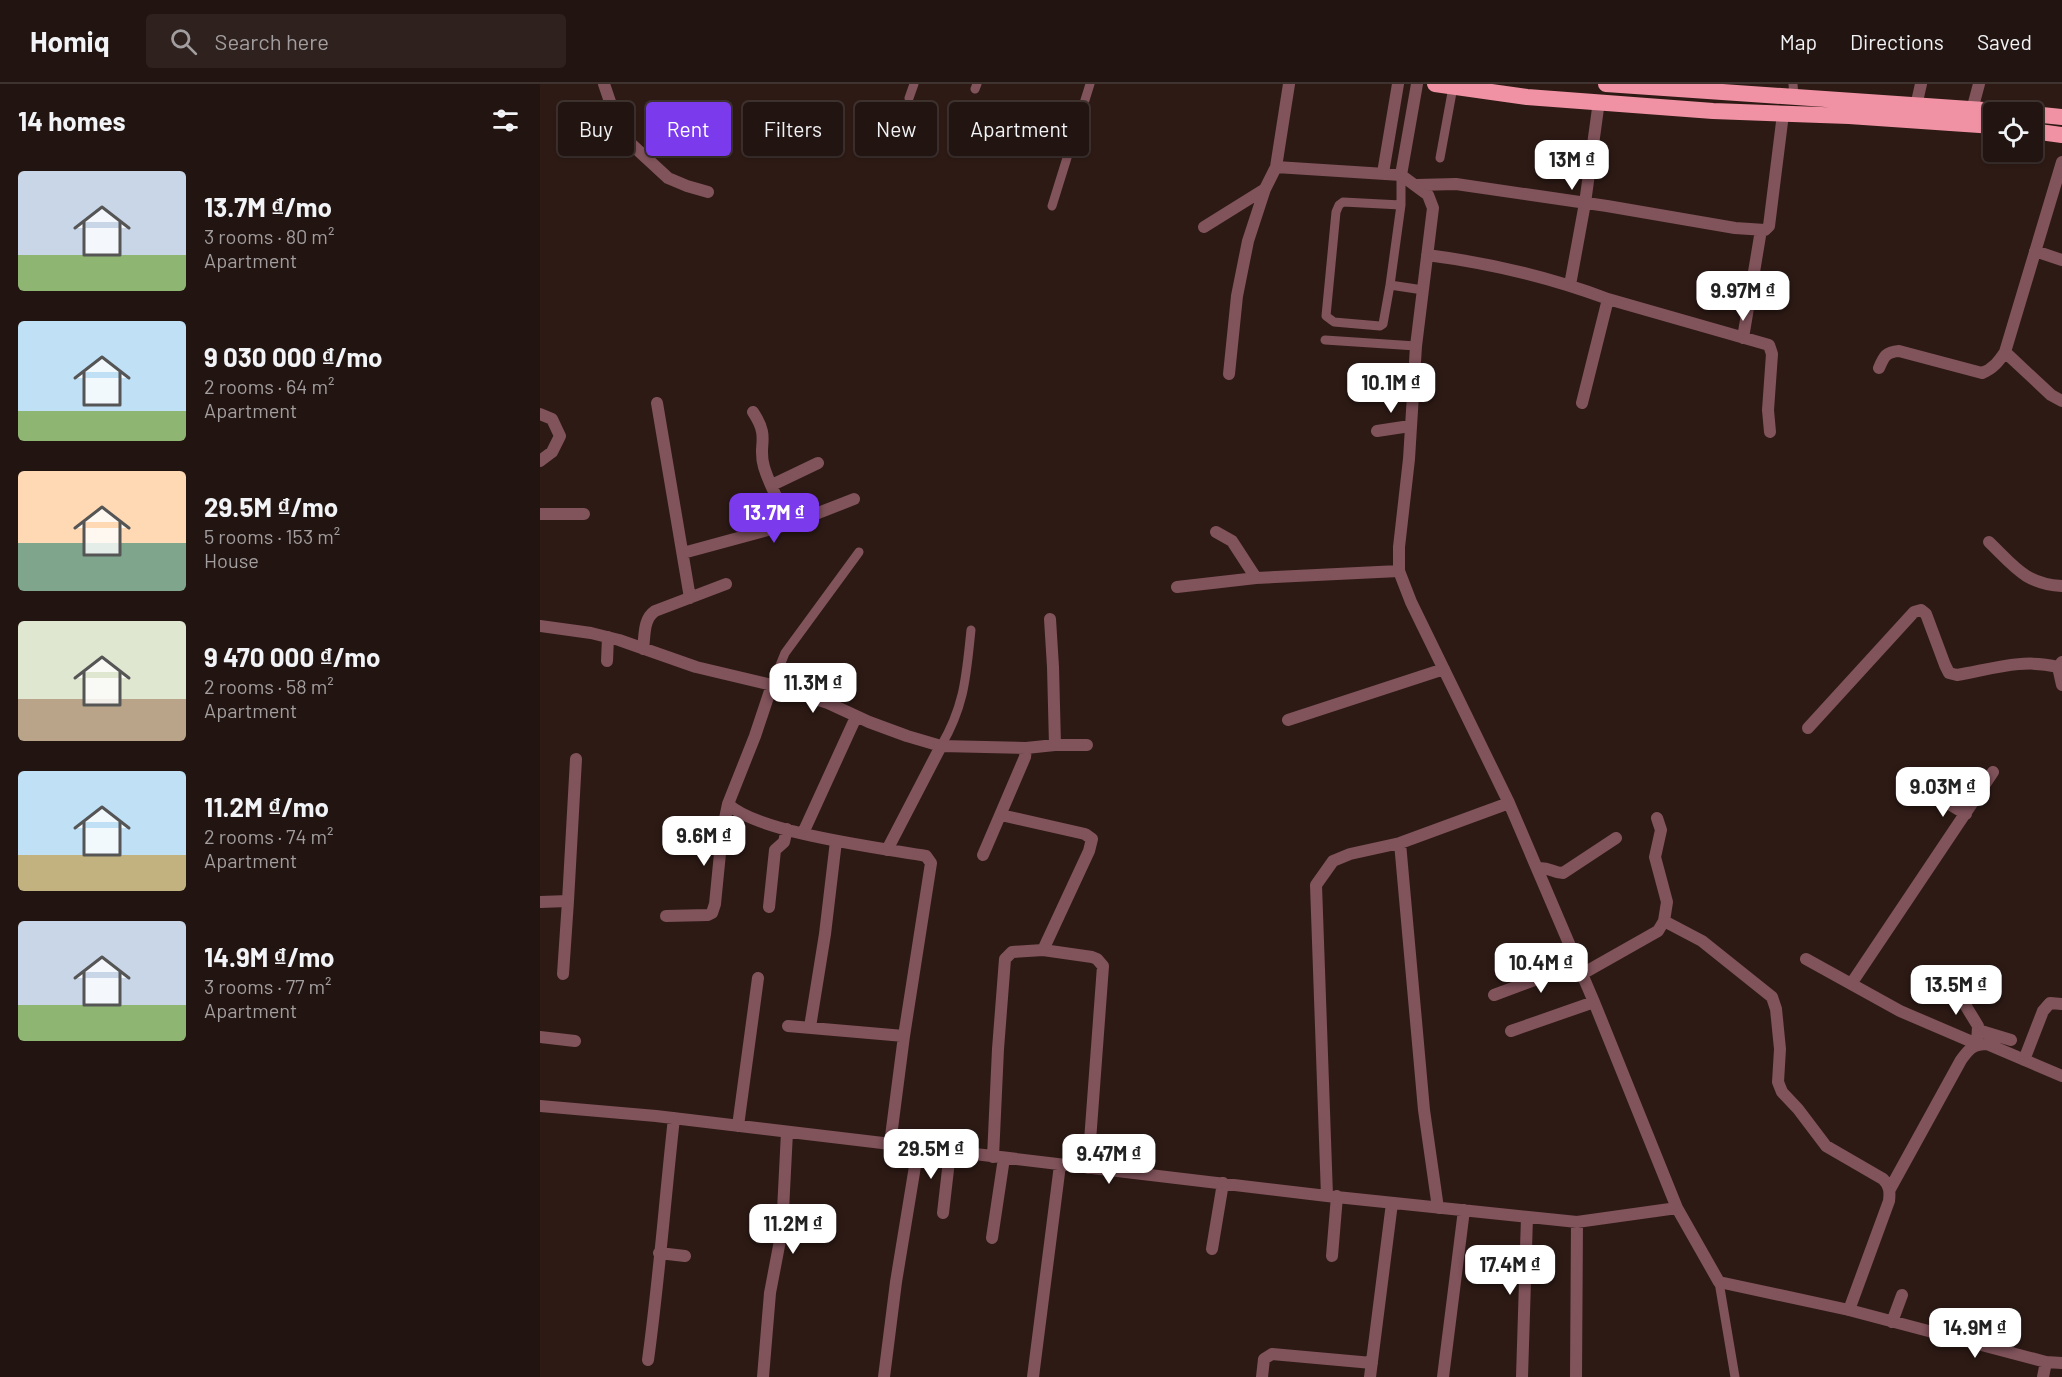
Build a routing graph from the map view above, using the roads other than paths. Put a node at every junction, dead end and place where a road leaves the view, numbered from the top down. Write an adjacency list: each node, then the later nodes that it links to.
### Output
1 (604, 84): 32 (street)
2 (914, 84): 14 (lane)
3 (1090, 84): 35 (lane)
4 (1289, 84): 27 (street)
5 (1398, 84): 28 (street)
6 (1417, 84): 29 (street)
7 (1435, 84): 12 (highway)
8 (1606, 84): 11 (highway)
9 (1921, 84): 16 (street)
10 (1979, 84): 17 (street)
11 (1633, 85): 13 (highway)
12 (1453, 87): 15 (highway); 25 (lane)
13 (1793, 91): 16 (highway)
14 (909, 98)
15 (1599, 101): 19 (highway); 33 (street)
16 (1916, 106): 17 (highway)
17 (1972, 110): 18 (highway)
18 (1983, 111)
19 (1783, 114): 22 (highway); 37 (street)
20 (2043, 115): 21 (highway)
21 (2062, 117)
22 (1983, 124)
23 (2043, 132): 24 (highway)
24 (2062, 135)
25 (1440, 158)
26 (2062, 162): 38 (street)
27 (1276, 167): 28 (street); 31 (street)
28 (1383, 173): 29 (street)
29 (1401, 175): 30 (street); 34 (lane)
30 (1417, 185): 33 (street); 39 (street)
31 (1265, 189): 36 (street); 50 (street)
32 (708, 192)
33 (1585, 203): 37 (street); 42 (street)
34 (1401, 205): 41 (lane); 41 (lane)
35 (1052, 206)
36 (1203, 227)
37 (1761, 230): 45 (street)
38 (2035, 251): 40 (street); 48 (street)
39 (1427, 255): 42 (street); 43 (street)
40 (2062, 260)
41 (1390, 285): 43 (lane)
42 (1570, 285): 44 (street)
43 (1423, 290): 47 (street)
44 (1608, 299): 45 (street); 53 (street)
45 (1743, 338): 58 (street)
46 (1324, 340): 47 (lane)
47 (1416, 346): 56 (street)
48 (2005, 352): 49 (street); 51 (street)
49 (1879, 368)
50 (1229, 374)
51 (2062, 401)
52 (657, 403): 69 (street)
53 (1582, 403)
54 (753, 412): 61 (street)
55 (540, 414): 59 (street)
56 (1410, 426): 57 (street); 70 (street)
57 (1377, 431)
58 (1770, 432)
59 (540, 461)
60 (818, 464): 61 (street)
61 (772, 485): 65 (street)
62 (854, 499): 65 (street)
63 (540, 514): 64 (street)
64 (584, 514)
65 (790, 524): 69 (street)
66 (1216, 532): 71 (street)
67 (1989, 542): 73 (street)
68 (859, 552): 84 (lane)
69 (683, 553): 75 (street)
70 (1399, 571): 71 (street); 83 (street)
71 (1256, 578): 74 (street)
72 (726, 584): 75 (street)
73 (2062, 586)
74 (1177, 587)
75 (690, 597): 80 (street)
76 (1050, 619): 89 (street)
77 (540, 626): 79 (street)
78 (971, 630): 91 (lane)
79 (608, 638): 80 (street); 81 (street)
80 (642, 649): 84 (street)
81 (607, 661)
82 (2060, 664): 85 (street); 88 (street)
83 (1444, 669): 87 (street); 96 (street)
84 (772, 685): 86 (street); 97 (street)
85 (2062, 685)
86 (856, 717): 91 (street); 102 (street)
87 (1288, 720)
88 (1808, 728)
89 (1055, 745): 90 (street); 92 (street)
90 (1088, 745)
91 (941, 746): 92 (street); 106 (street)
92 (1026, 748): 99 (street)
93 (576, 759): 110 (street)
94 (1993, 772): 98 (street)
95 (1936, 796): 98 (street)
96 (1509, 803): 105 (street); 108 (street)
97 (728, 804): 101 (street); 112 (street)
98 (1966, 814): 119 (street)
99 (1001, 815): 107 (street); 114 (street)
100 (1657, 818): 113 (street)
101 (787, 829): 102 (street); 111 (street)
102 (803, 833): 104 (street)
103 (1616, 838): 108 (street)
104 (836, 841): 106 (street); 125 (street)
105 (1400, 843): 147 (street); 149 (street)
106 (887, 850): 128 (street)
107 (983, 855)
108 (1537, 868): 116 (street)
109 (540, 902): 110 (street)
110 (568, 902): 117 (street)
111 (769, 907)
112 (666, 916)
113 (1664, 921): 116 (street); 146 (street)
114 (1043, 950): 142 (street); 144 (street)
115 (1806, 959): 119 (street)
116 (1580, 969): 121 (street); 122 (street)
117 (563, 974)
118 (758, 978): 137 (street)
119 (1851, 984): 132 (street)
120 (1953, 985): 126 (street)
121 (1494, 995)
122 (1594, 1002): 127 (street); 150 (street)
123 (2062, 1004): 133 (street)
124 (788, 1026): 125 (street)
125 (810, 1027): 128 (street)
126 (1978, 1030): 130 (street); 132 (street)
127 (1511, 1031)
128 (904, 1036): 139 (street)
129 (540, 1037): 131 (street)
130 (2011, 1040)
131 (575, 1041)
132 (1977, 1044): 133 (street); 146 (street)
133 (2024, 1060): 134 (street)
134 (2062, 1076)
135 (540, 1106): 136 (street)
136 (674, 1118): 137 (street); 157 (street)
137 (738, 1126): 138 (street)
138 (787, 1132): 139 (street); 168 (street)
139 (890, 1144): 140 (street)
140 (918, 1148): 141 (street); 169 (street)
141 (950, 1152): 142 (street); 152 (street)
142 (998, 1157): 143 (street); 155 (street)
143 (1060, 1165): 144 (street); 170 (street)
144 (1088, 1168): 145 (street)
145 (1223, 1183): 147 (street); 156 (street)
146 (1890, 1189): 162 (street)
147 (1332, 1196): 148 (street); 159 (street)
148 (1392, 1203): 149 (street); 166 (street)
149 (1438, 1208): 151 (street)
150 (1677, 1208): 154 (street); 160 (street)
151 (1464, 1210): 153 (street); 173 (street)
152 (943, 1213)
153 (1527, 1216): 154 (street); 174 (street)
154 (1577, 1222): 175 (street)
155 (992, 1238)
156 (1212, 1250)
157 (659, 1253): 158 (street); 164 (street)
158 (685, 1256)
159 (1332, 1256)
160 (1719, 1282): 162 (street); 176 (lane)
161 (1902, 1295): 163 (street)
162 (1849, 1310): 163 (street)
163 (1893, 1322): 165 (street)
164 (648, 1360)
165 (2046, 1362): 167 (street); 177 (street)
166 (1372, 1363): 171 (street); 172 (street)
167 (2062, 1363)
168 (763, 1377)
169 (884, 1377)
170 (1034, 1377)
171 (1262, 1377)
172 (1370, 1377)
173 (1443, 1377)
174 (1522, 1377)
175 (1576, 1377)
176 (1735, 1377)
177 (2043, 1377)

